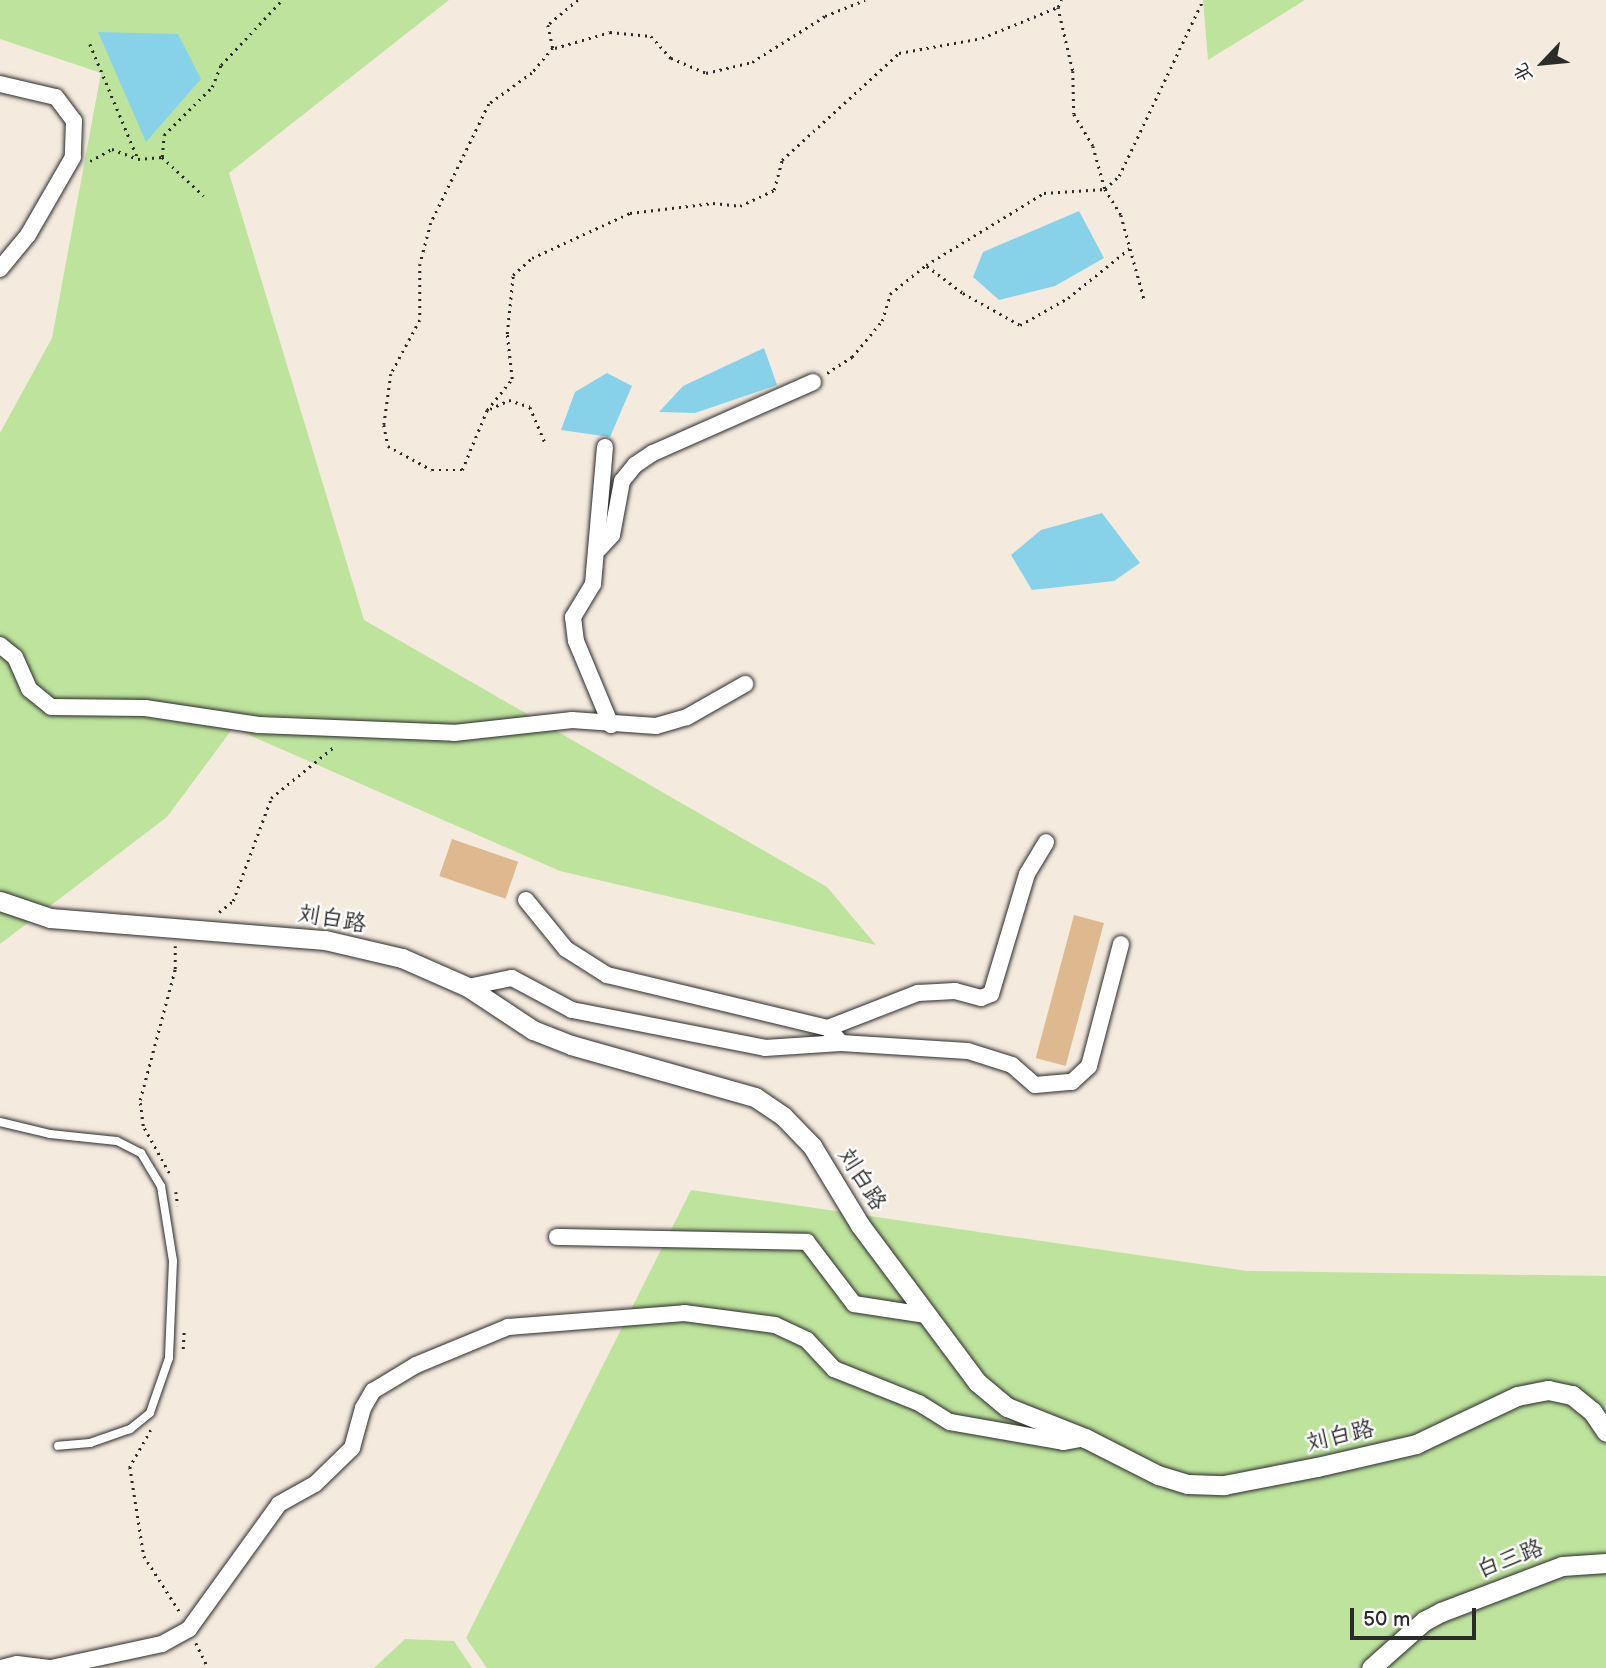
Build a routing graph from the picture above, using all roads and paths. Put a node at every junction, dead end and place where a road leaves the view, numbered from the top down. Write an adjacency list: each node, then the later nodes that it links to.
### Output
1 (282, 0): 11 (path)
2 (578, 0): 8 (path)
3 (865, 0): 8 (path)
4 (1061, 0): 6 (path)
5 (1203, 0): 13 (path)
6 (1058, 7): 13 (path); 20 (path)
7 (90, 44): 12 (path)
8 (553, 48): 20 (path)
9 (0, 84): 10 (street)
10 (73, 157): 12 (path); 17 (street)
11 (162, 157): 12 (path); 14 (path)
12 (138, 159)
13 (1105, 189): 15 (path); 16 (path)
14 (204, 196)
15 (1130, 248): 16 (path); 18 (path)
16 (926, 265): 19 (path)
17 (0, 269)
18 (1145, 302)
19 (813, 382): 23 (street)
20 (487, 410): 21 (path)
21 (545, 442)
22 (606, 447): 23 (street)
23 (599, 549): 26 (street)
24 (0, 645): 27 (street)
25 (744, 684): 26 (street)
26 (611, 725): 27 (street)
27 (365, 729): 32 (path)
28 (1046, 842): 35 (street)
29 (526, 900): 35 (street)
30 (0, 901): 31 (street, 刘白路)
31 (175, 929): 32 (street, 刘白路); 38 (path)
32 (231, 934): 34 (street, 刘白路)
33 (1121, 944): 36 (street)
34 (468, 987): 36 (street); 40 (street, 刘白路)
35 (828, 1028): 36 (street)
36 (841, 1044)
37 (0, 1122): 43 (lane)
38 (143, 1126)
39 (556, 1237): 40 (street)
40 (926, 1315): 42 (street, 刘白路)
41 (1606, 1432): 42 (street, 刘白路)
42 (1085, 1438): 46 (street)
43 (58, 1446)
44 (130, 1467): 46 (path)
45 (1606, 1563): 49 (street, 白三路)
46 (189, 1629): 47 (street); 48 (path)
47 (1, 1668)
48 (208, 1668)
49 (1371, 1668)

